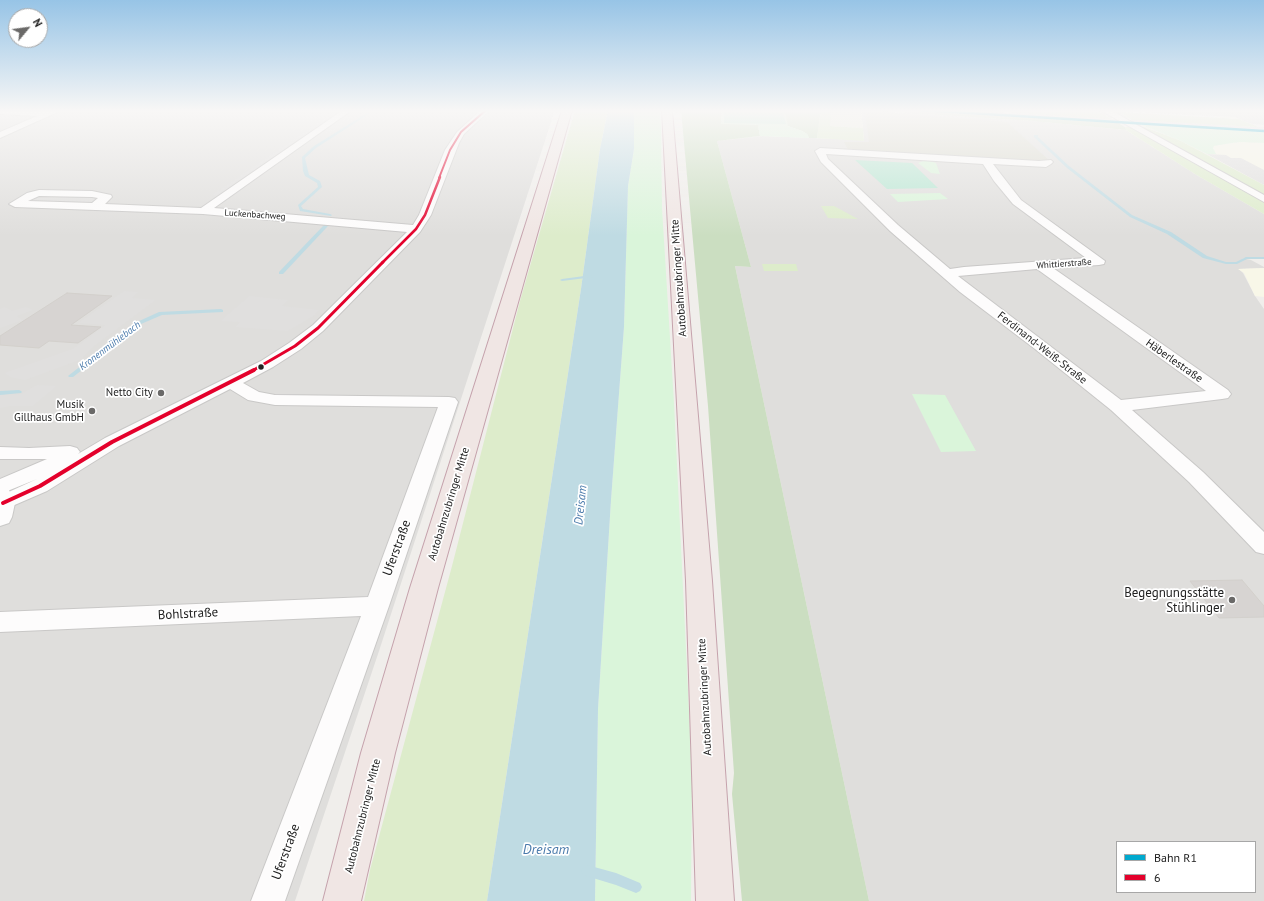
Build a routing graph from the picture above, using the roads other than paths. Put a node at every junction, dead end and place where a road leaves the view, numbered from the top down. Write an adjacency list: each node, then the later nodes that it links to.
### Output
1 (288, 152): 12 (street)
2 (450, 152): 13 (street)
3 (554, 152): 26 (highway, Autobahnzubringer Mitte)
4 (670, 152): 27 (highway, Autobahnzubringer Mitte)
5 (820, 152): 15 (street, Ferdinand-Weiß-Straße)
6 (837, 152): 8 (street, Ferdinand-Weiß-Straße)
7 (1180, 152): 10 (street)
8 (986, 161): 9 (street); 14 (street, Whittierstraße)
9 (1048, 162)
10 (1264, 199)
11 (94, 207): 11 (street, Luckenbachweg); 12 (street, Luckenbachweg)
12 (203, 212): 13 (street, Luckenbachweg)
13 (416, 229): 16 (street)
14 (1041, 266): 15 (street, Whittierstraße); 17 (street, Häberlestraße)
15 (947, 274): 17 (street, Ferdinand-Weiß-Straße)
16 (232, 382): 18 (street); 23 (street, Uferstraße)
17 (1117, 406): 22 (street, Ferdinand-Weiß-Straße)
18 (112, 442): 19 (street); 21 (street)
19 (84, 451): 20 (street); 21 (street)
20 (0, 453)
21 (1, 500)
22 (1264, 546)
23 (377, 606): 24 (street, Bohlstraße); 25 (street, Uferstraße)
24 (0, 622)
25 (268, 901)
26 (342, 901)
27 (715, 901)

